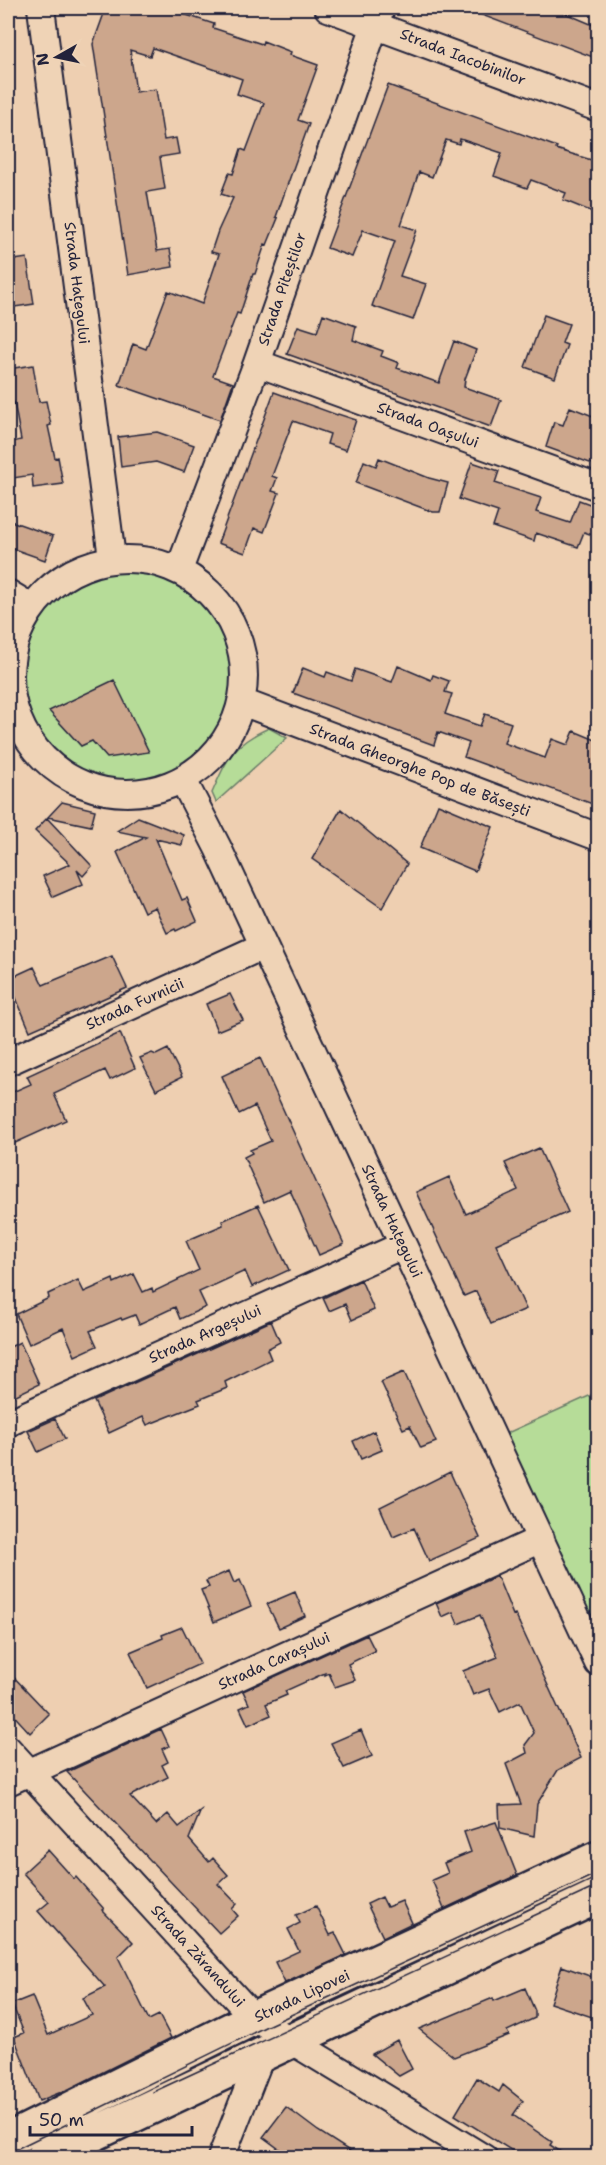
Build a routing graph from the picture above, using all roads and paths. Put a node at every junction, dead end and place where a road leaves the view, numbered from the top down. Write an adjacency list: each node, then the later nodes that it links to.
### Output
1 (42, 8): 7 (street, Strada Hațegului)
2 (327, 8): 3 (street, Strada Iacobinilor)
3 (378, 16): 4 (street, Strada Iacobinilor); 5 (street, Strada Piteștilor)
4 (598, 108)
5 (257, 363): 6 (street, Strada Oașului); 8 (street, Strada Piteștilor)
6 (598, 487)
7 (112, 558): 8 (street); 10 (street)
8 (179, 570): 12 (street)
9 (8, 593): 10 (street)
10 (31, 607): 11 (street)
11 (9, 696): 13 (street)
12 (242, 702): 13 (street); 14 (street, Strada Gheorghe Pop de Băsești)
13 (183, 780): 15 (street, Strada Hațegului)
14 (598, 837)
15 (263, 946): 16 (street, Strada Furnicii); 17 (street, Strada Hațegului)
16 (8, 1062)
17 (404, 1245): 18 (street, Strada Argeșului); 19 (street, Strada Hațegului)
18 (8, 1423)
19 (541, 1539): 20 (street, Strada Hațegului); 22 (street, Strada Carașului)
20 (598, 1663)
21 (8, 1749): 22 (street, Strada Zărandului)
22 (19, 1777): 25 (street, Strada Zărandului)
23 (598, 1858): 25 (street, Strada Lipovei)
24 (598, 1896): 26 (street)
25 (254, 2018): 26 (street, Strada Zărandului); 28 (street, Strada Lipovei)
26 (291, 2040): 27 (street); 31 (street, Strada Zărandului)
27 (262, 2054): 29 (street); 30 (street)
28 (8, 2140)
29 (43, 2157)
30 (221, 2157)
31 (484, 2157)

